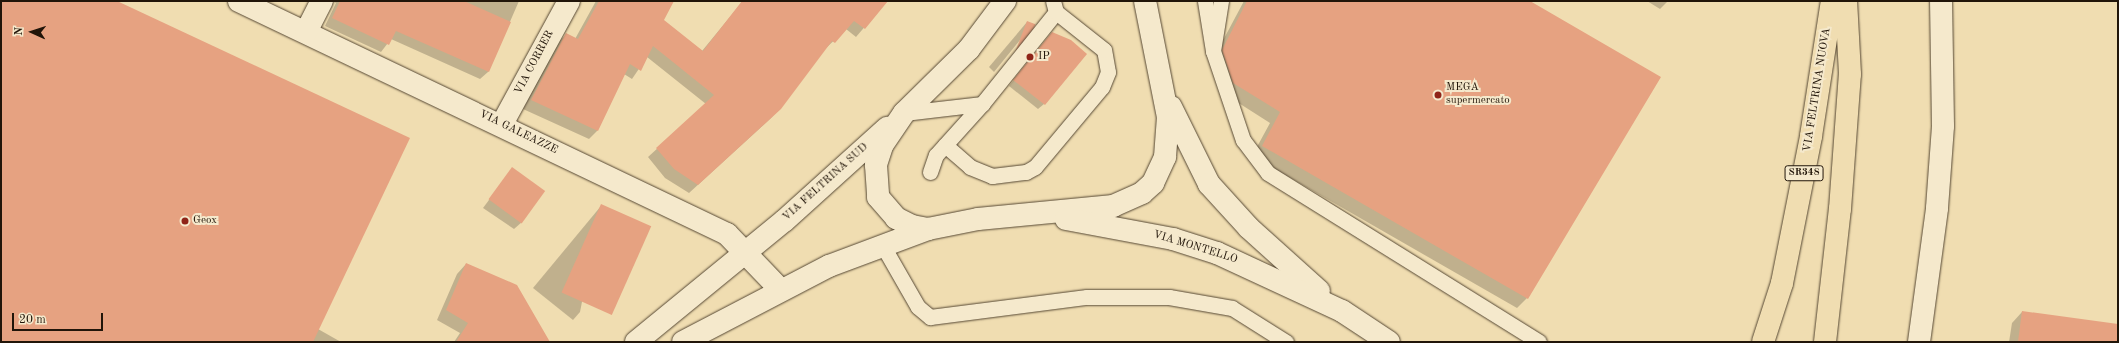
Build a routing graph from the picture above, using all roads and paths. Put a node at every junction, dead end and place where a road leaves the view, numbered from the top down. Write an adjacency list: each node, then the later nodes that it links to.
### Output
1 (239, 1): 12 (street, VIA GALEAZZE)
2 (322, 1): 12 (street)
3 (569, 1): 17 (street, VIA CORRER)
4 (1005, 1): 16 (street)
5 (1205, 1): 13 (lane)
6 (1221, 1): 13 (lane)
7 (1832, 1): 31 (main road, VIA FELTRINA NUOVA / SR348)
8 (1846, 1): 32 (main road)
9 (1941, 1): 33 (street)
10 (1145, 2): 14 (street)
11 (1054, 7): 15 (lane); 18 (lane)
12 (306, 32): 17 (street, VIA GALEAZZE)
13 (1213, 51): 30 (lane)
14 (1164, 89): 20 (street); 25 (street, VIA MONTELLO)
15 (982, 104): 16 (lane); 18 (lane)
16 (904, 113): 21 (street); 23 (street, VIA FELTRINA SUD)
17 (502, 124): 23 (street, VIA GALEAZZE)
18 (945, 145): 19 (lane)
19 (930, 172)
20 (1038, 214): 21 (street); 25 (street, VIA MONTELLO)
21 (928, 229): 22 (street)
22 (883, 246): 24 (street); 28 (lane)
23 (747, 252): 24 (street, VIA GALEAZZE); 26 (street, VIA FELTRINA SUD)
24 (780, 289): 27 (street)
25 (1342, 311): 29 (street, VIA MONTELLO)
26 (636, 342)
27 (683, 342)
28 (1286, 342)
29 (1389, 342)
30 (1539, 342)
31 (1763, 342)
32 (1825, 342)
33 (1919, 342)

